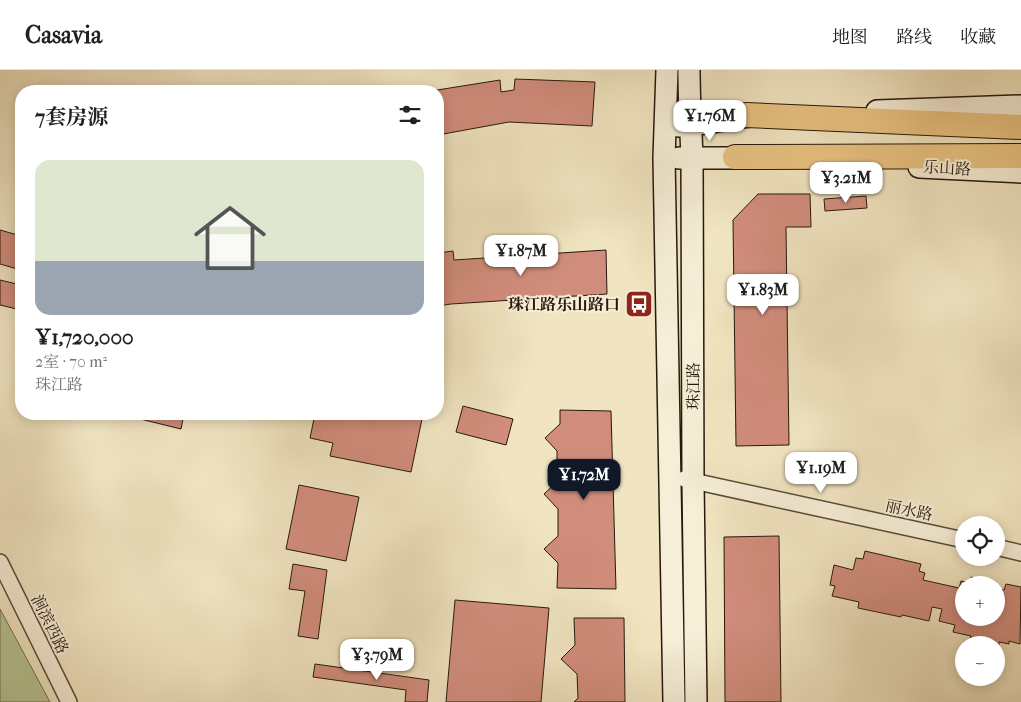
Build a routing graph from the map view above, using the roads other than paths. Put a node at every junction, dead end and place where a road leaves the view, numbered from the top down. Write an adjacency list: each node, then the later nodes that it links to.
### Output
1 (667, 70): 5 (main road, 珠江路)
2 (689, 70): 6 (main road, 珠江路)
3 (1021, 106): 4 (main road)
4 (746, 115): 6 (main road); 7 (main road)
5 (665, 126): 6 (main road); 10 (main road, 珠江路)
6 (691, 126): 11 (main road, 珠江路)
7 (1021, 127)
8 (1021, 156): 9 (main road)
9 (735, 157): 11 (main road, 乐山路); 12 (main road, 乐山路)
10 (664, 158): 11 (main road, 乐山路); 13 (main road, 珠江路)
11 (692, 158): 14 (main road, 珠江路)
12 (1021, 172)
13 (671, 476): 14 (street, 丽水路); 20 (main road, 珠江路)
14 (693, 481): 15 (street, 丽水路); 21 (main road, 珠江路)
15 (955, 538)
16 (1005, 550): 17 (street)
17 (1021, 553)
18 (0, 562): 19 (street, 涧滨西路)
19 (69, 702)
20 (674, 702)
21 (696, 702)

